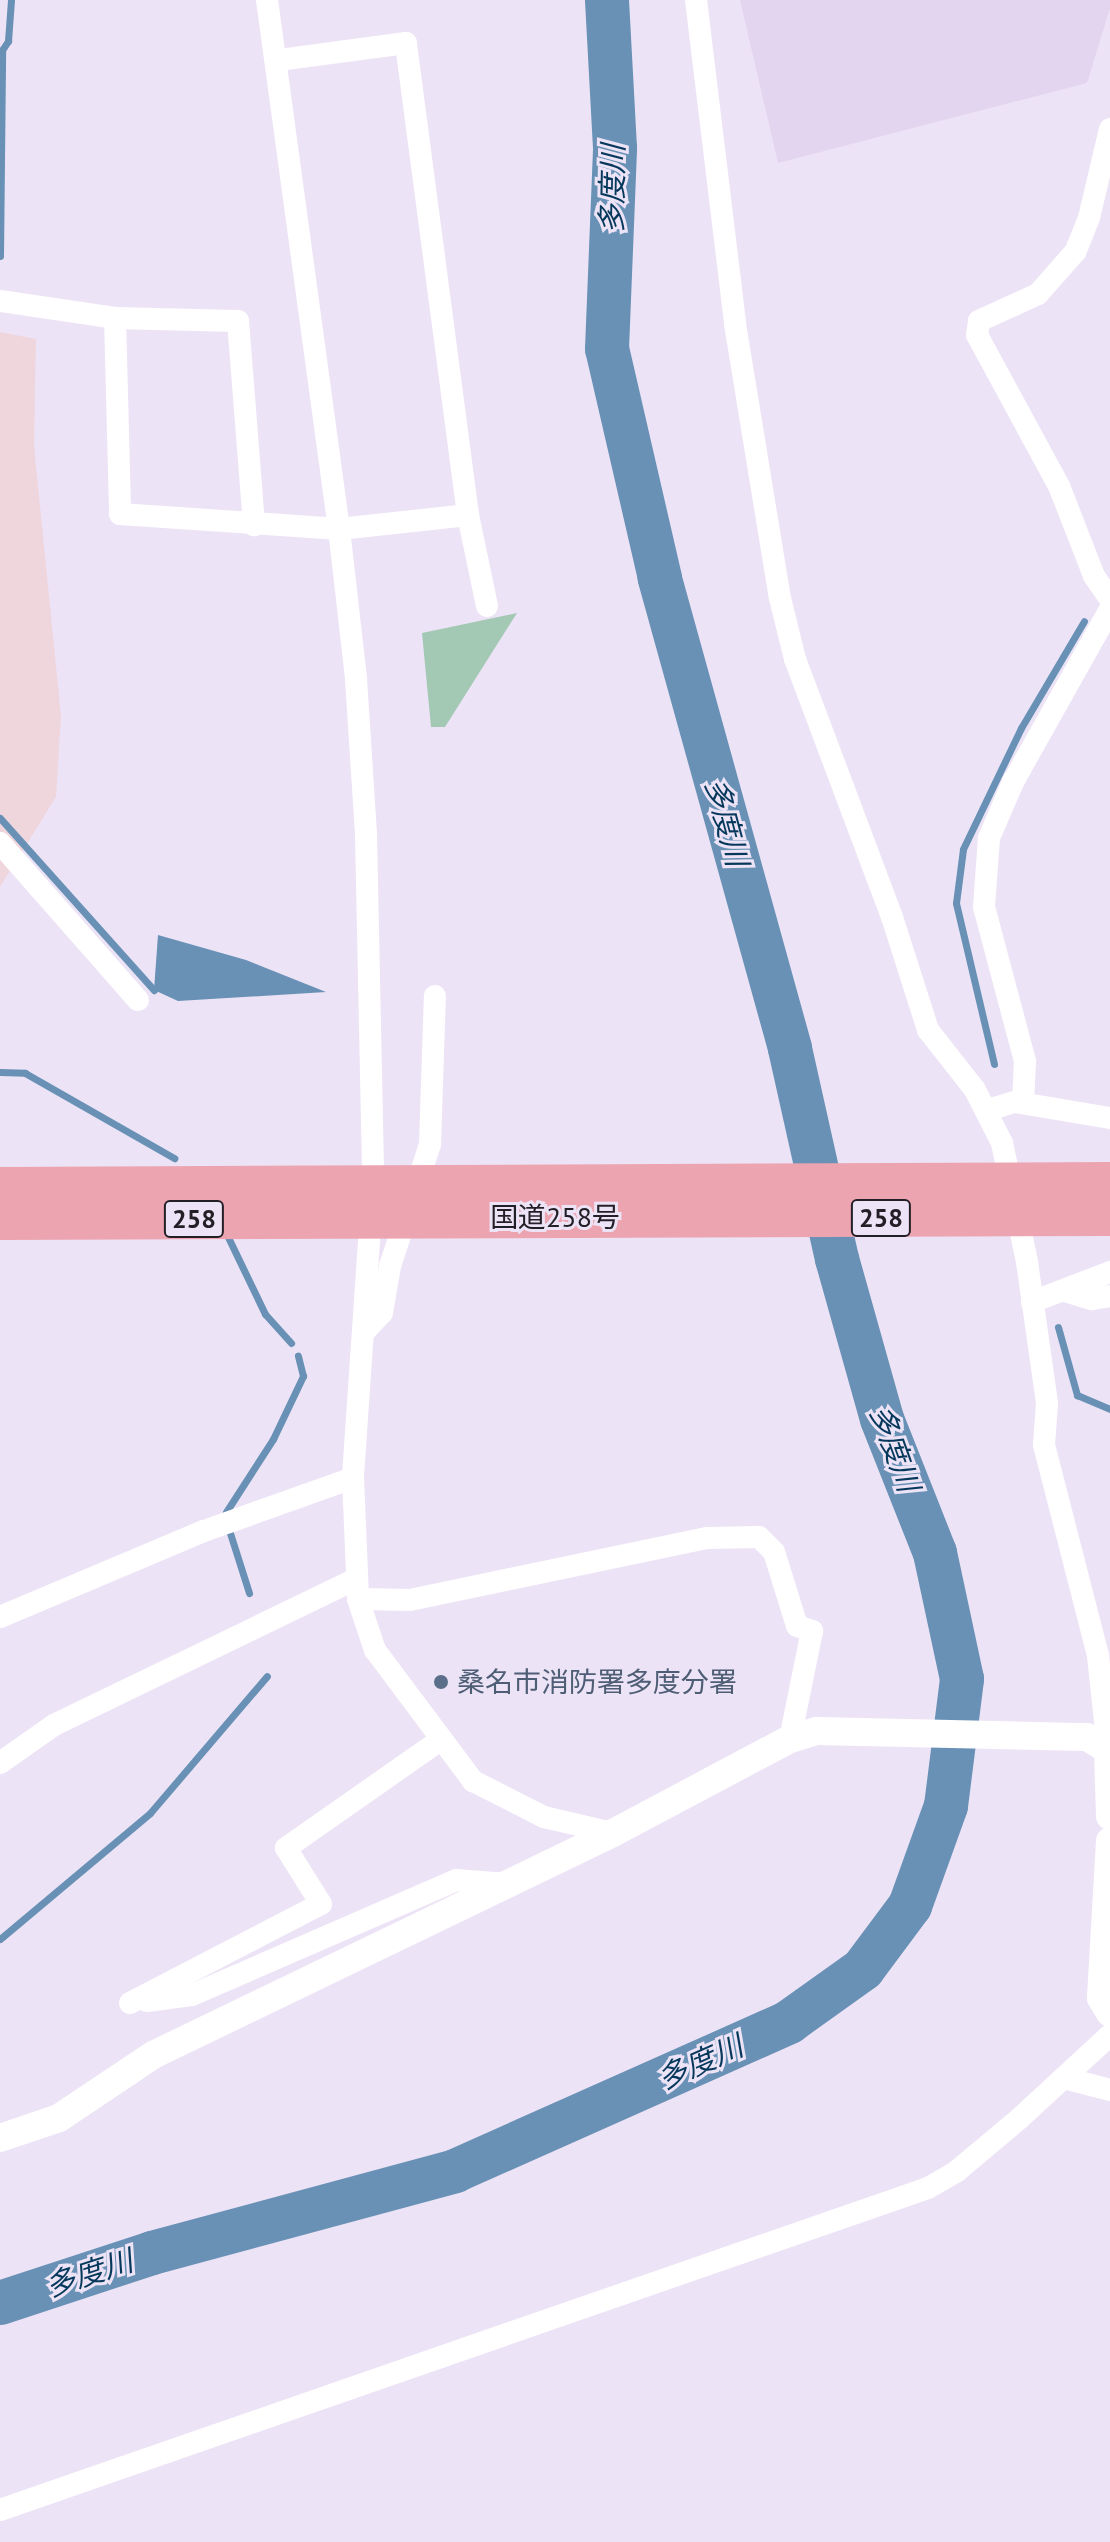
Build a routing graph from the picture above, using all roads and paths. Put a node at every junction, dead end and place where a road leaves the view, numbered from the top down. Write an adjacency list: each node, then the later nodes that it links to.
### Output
1 (267, 0): 3 (street)
2 (696, 0): 17 (street)
3 (278, 60): 7 (street); 9 (street)
4 (1110, 129): 10 (street)
5 (0, 301): 6 (street)
6 (115, 318): 8 (street); 8 (street)
7 (468, 515): 9 (street); 11 (street)
8 (254, 525): 9 (street)
9 (339, 529): 20 (street)
10 (1110, 599)
11 (487, 606)
12 (1110, 609): 16 (street)
13 (0, 843): 15 (street)
14 (435, 996): 27 (street)
15 (138, 1000)
16 (1023, 1103): 17 (street); 18 (street)
17 (988, 1110): 26 (street)
18 (1110, 1118)
19 (1110, 1181): 20 (highway, 国道258号 / 258)
20 (372, 1200): 21 (highway, 国道258号 / 258); 22 (highway, 国道258号 / 258); 27 (street)
21 (9, 1204)
22 (1110, 1217)
23 (1110, 1272): 24 (street)
24 (1065, 1291): 25 (street); 26 (street)
25 (1110, 1296)
26 (1032, 1302): 33 (street)
27 (364, 1332): 28 (street)
28 (353, 1478): 29 (street); 30 (street)
29 (357, 1589): 31 (street); 32 (street); 34 (street)
30 (0, 1617)
31 (790, 1739): 33 (street); 36 (street)
32 (439, 1741): 36 (street); 38 (street)
33 (1108, 1750): 35 (street)
34 (0, 1763)
35 (1110, 1816)
36 (613, 1833): 38 (street)
37 (1110, 1841): 39 (street)
38 (507, 1884): 43 (street)
39 (1110, 2013)
40 (1110, 2035): 41 (street)
41 (1064, 2078): 42 (street); 44 (street)
42 (1110, 2090)
43 (0, 2138)
44 (0, 2510)

